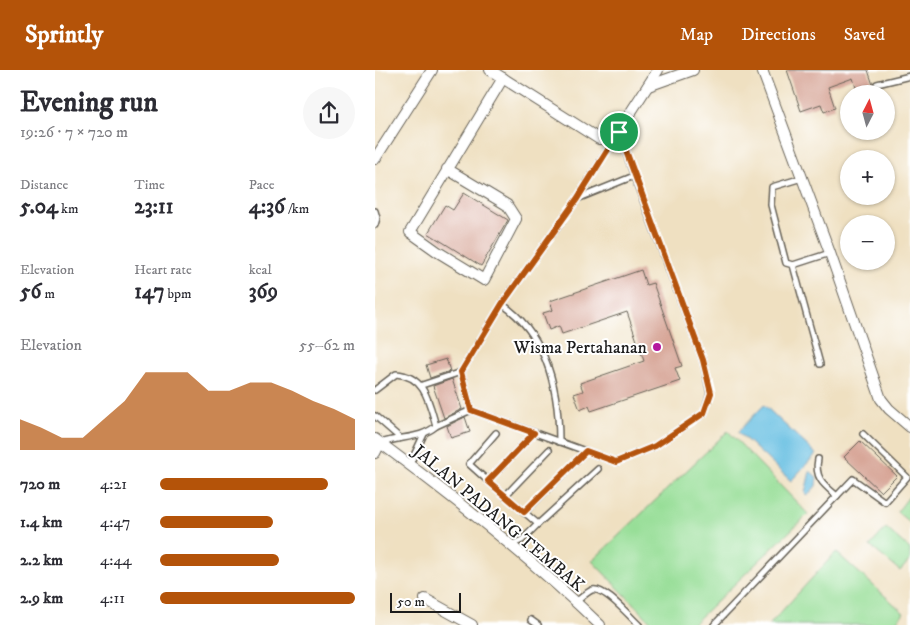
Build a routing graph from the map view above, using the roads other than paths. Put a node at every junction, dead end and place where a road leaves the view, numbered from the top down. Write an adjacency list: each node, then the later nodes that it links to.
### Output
1 (432, 70): 11 (street)
2 (490, 70): 7 (street)
3 (658, 70): 9 (street)
4 (688, 70): 9 (street)
5 (761, 70): 14 (street)
6 (910, 76): 8 (lane)
7 (503, 78): 10 (street); 12 (street)
8 (877, 84)
9 (648, 86): 10 (street)
10 (619, 132): 13 (lane); 15 (lane)
11 (375, 159)
12 (447, 169): 12 (street)
13 (634, 176): 15 (lane); 37 (lane)
14 (802, 178): 18 (street); 19 (lane)
15 (577, 199): 20 (lane)
16 (375, 211): 17 (lane)
17 (375, 225)
18 (830, 253): 19 (lane); 28 (street)
19 (793, 265): 21 (lane)
20 (502, 304): 22 (lane); 35 (lane)
21 (821, 364)
22 (461, 372): 23 (lane); 25 (lane)
23 (422, 385): 24 (lane); 27 (lane)
24 (375, 390)
25 (471, 410): 27 (lane); 30 (lane)
26 (375, 416): 33 (lane)
27 (436, 426): 31 (lane)
28 (910, 427)
29 (496, 433): 42 (lane)
30 (534, 433): 35 (lane); 42 (lane)
31 (424, 434): 33 (lane); 40 (lane)
32 (863, 434): 44 (lane)
33 (399, 437): 34 (lane)
34 (378, 441): 38 (street); 40 (street, JALAN PADANG TEMBAK)
35 (559, 442): 37 (lane)
36 (549, 450): 43 (lane)
37 (586, 451): 45 (lane)
38 (375, 454)
39 (817, 459): 44 (lane)
40 (410, 464): 47 (street, JALAN PADANG TEMBAK)
41 (598, 469): 46 (lane)
42 (488, 481): 43 (lane)
43 (505, 496): 45 (lane)
44 (837, 496): 55 (lane)
45 (524, 512): 46 (lane)
46 (538, 524): 47 (lane)
47 (511, 545): 49 (street, JALAN PADANG TEMBAK)
48 (425, 600): 51 (street)
49 (576, 602): 53 (street, JALAN PADANG TEMBAK); 54 (lane)
50 (531, 620): 52 (lane)
51 (472, 625)
52 (538, 625)
53 (600, 625)
54 (639, 625)
55 (715, 625)

